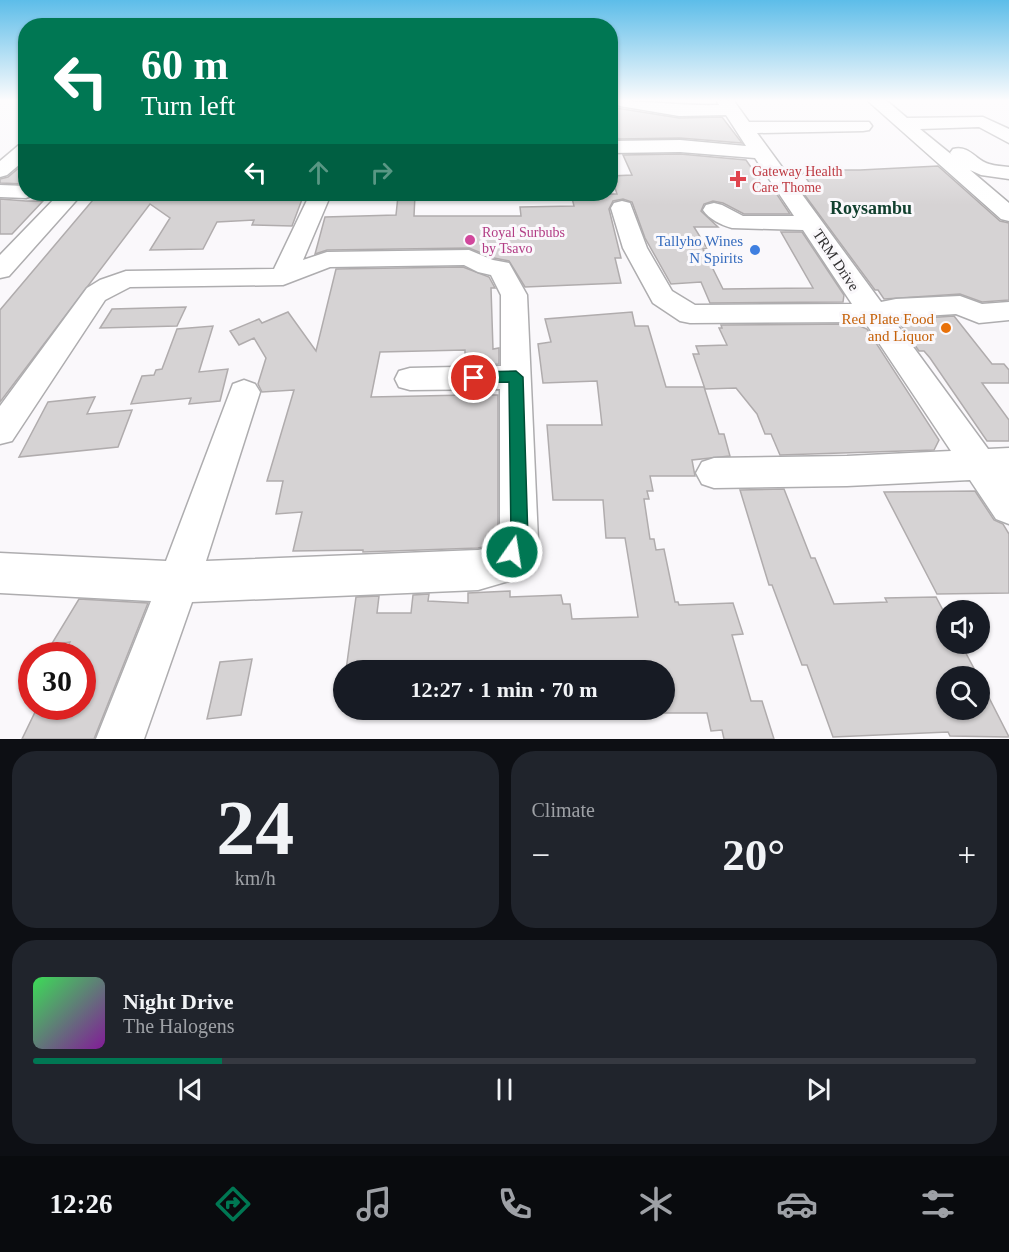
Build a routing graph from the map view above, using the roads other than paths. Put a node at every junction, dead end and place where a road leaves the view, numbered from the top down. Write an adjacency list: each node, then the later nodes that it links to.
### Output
1 (750, 135): 6 (street, TRM Drive)
2 (926, 135): 17 (street)
3 (939, 135): 10 (street)
4 (973, 135): 8 (street)
5 (618, 147): 6 (street)
6 (763, 153): 18 (street, TRM Drive)
7 (18, 156): 9 (street)
8 (1009, 164)
9 (0, 171)
10 (1009, 173)
11 (0, 191): 12 (street)
12 (18, 192)
13 (64, 201): 19 (street)
14 (316, 201): 20 (street)
15 (622, 208): 22 (street)
16 (714, 210): 18 (street)
17 (1009, 214)
18 (811, 223): 22 (street, TRM Drive)
19 (0, 270)
20 (284, 277): 23 (street); 26 (street)
21 (1009, 311): 22 (street)
22 (872, 313): 27 (street, TRM Drive)
23 (516, 377): 24 (street); 31 (street)
24 (410, 379)
25 (244, 392): 31 (street)
26 (0, 431)
27 (994, 464): 28 (street); 29 (street, TRM Drive)
28 (714, 473)
29 (1009, 507)
30 (0, 573): 31 (street)
31 (179, 582): 32 (street)
32 (120, 739)

